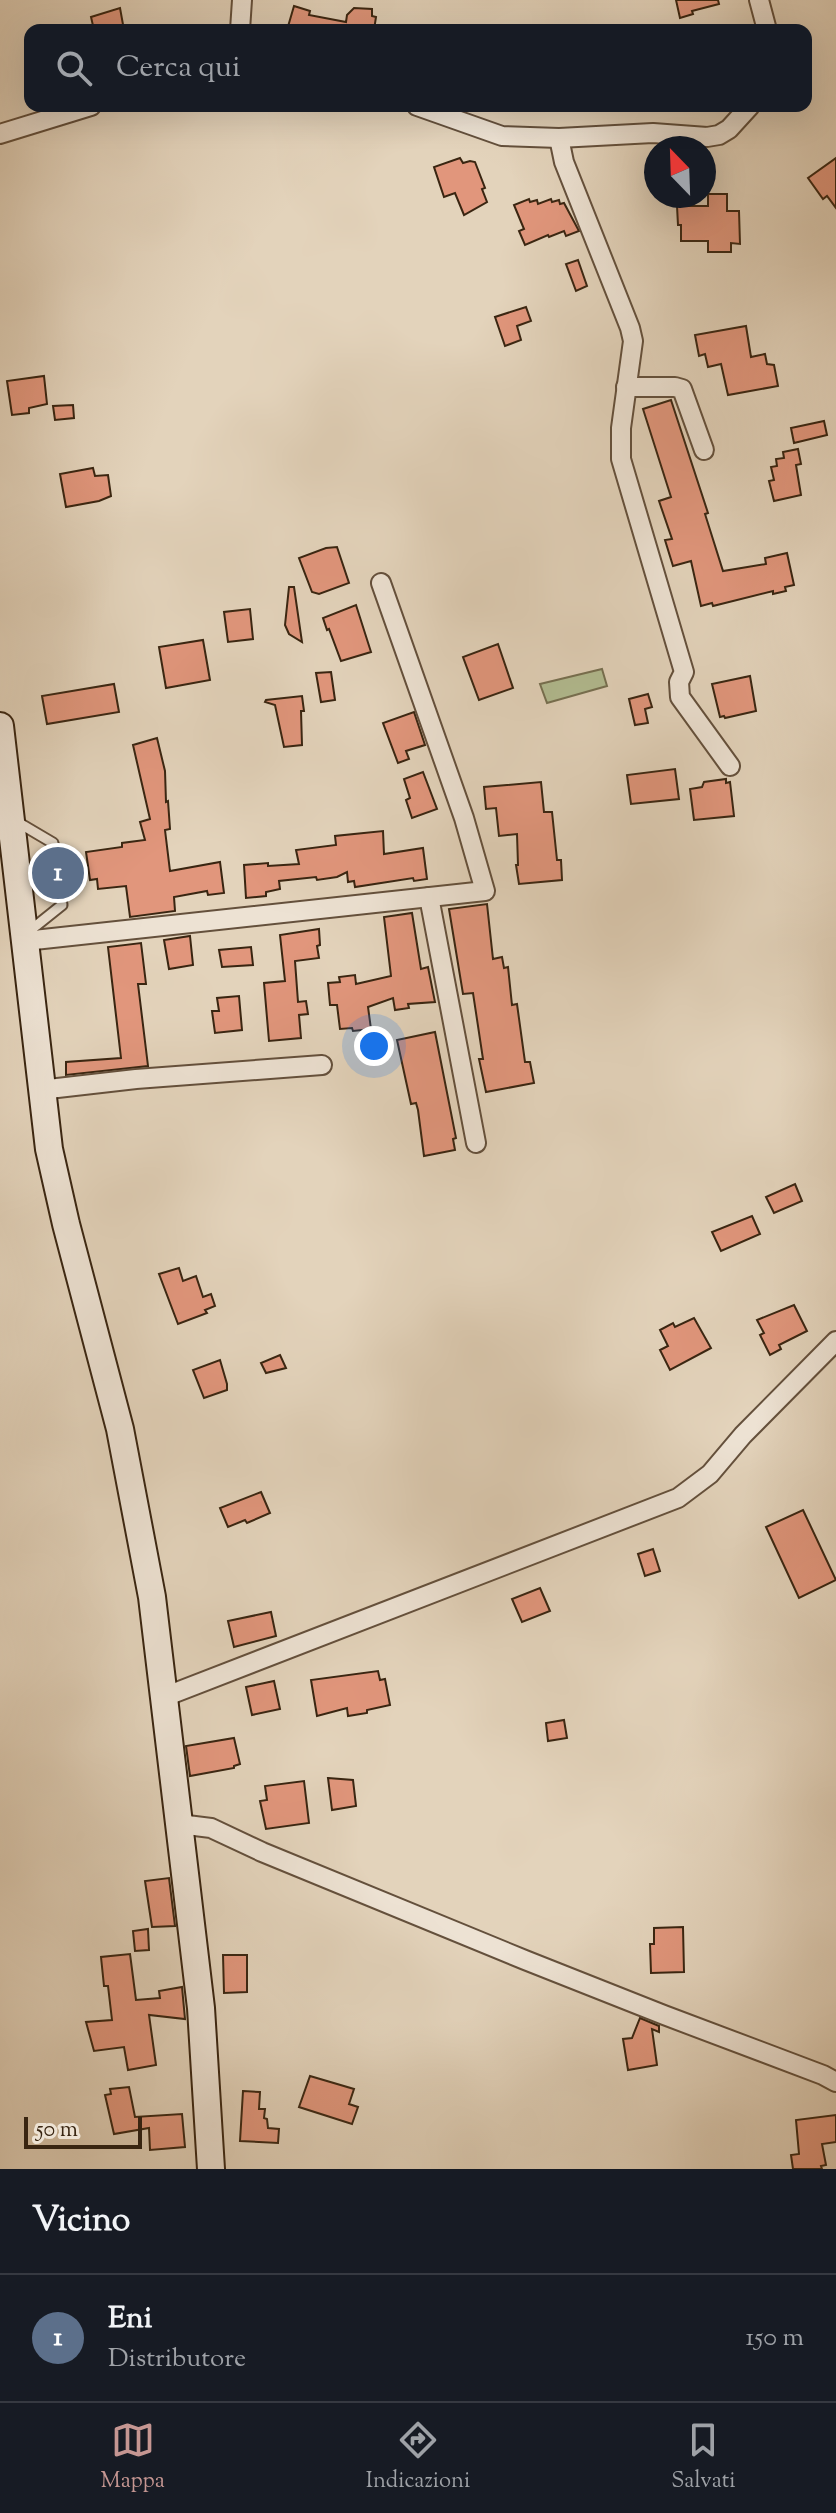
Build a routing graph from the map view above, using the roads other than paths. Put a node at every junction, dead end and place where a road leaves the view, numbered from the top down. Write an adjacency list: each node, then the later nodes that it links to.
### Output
1 (242, 0): 3 (street)
2 (759, 0): 4 (street)
3 (240, 24)
4 (765, 24)
5 (72, 112): 8 (street)
6 (434, 112): 9 (street)
7 (745, 112): 9 (street)
8 (0, 134)
9 (559, 138): 10 (street)
10 (626, 387): 11 (street); 14 (street)
11 (704, 450)
12 (381, 583): 16 (street)
13 (0, 726): 15 (main road)
14 (730, 766)
15 (11, 818): 17 (main road); 17 (lane)
16 (429, 897): 17 (street); 20 (street)
17 (24, 938): 19 (main road)
18 (322, 1065): 19 (street)
19 (40, 1090): 22 (main road)
20 (476, 1143)
21 (836, 1341): 22 (street)
22 (164, 1697): 23 (main road)
23 (179, 1824): 24 (street); 25 (main road)
24 (836, 2082)
25 (211, 2169)

